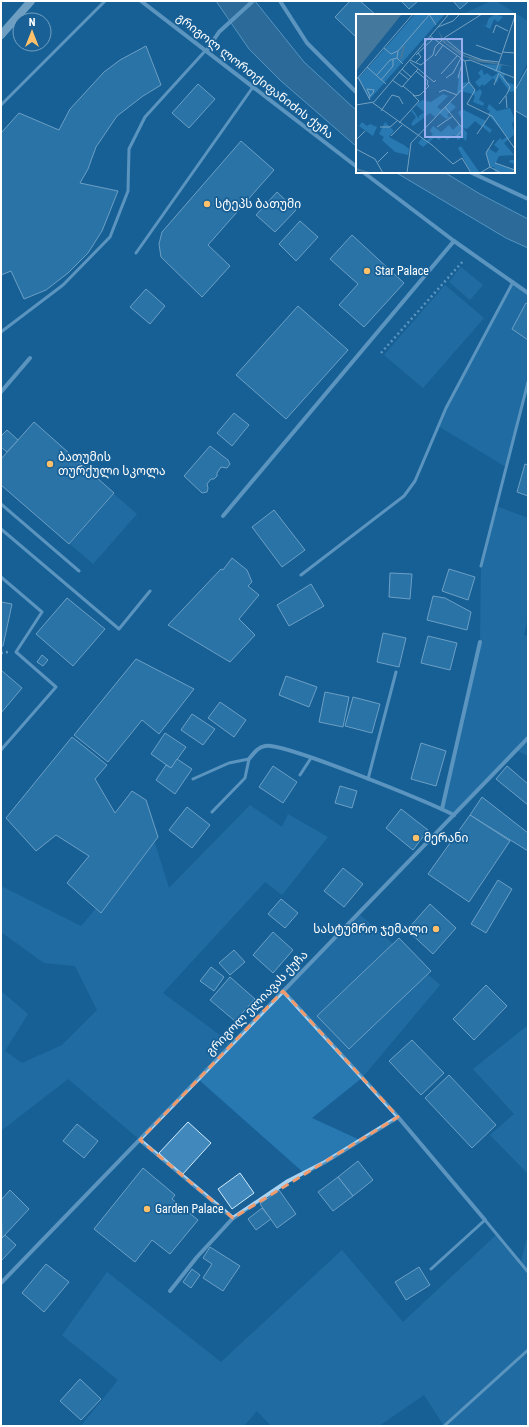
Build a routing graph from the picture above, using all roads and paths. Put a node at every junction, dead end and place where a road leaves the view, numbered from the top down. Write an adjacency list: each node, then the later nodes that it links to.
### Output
1 (31, 1): 6 (main road)
2 (105, 1): 10 (lane)
3 (141, 1): 7 (street, გრიგოლ ლორთქიფანიძის ქუჩა)
4 (253, 1): 7 (street)
5 (280, 1): 9 (street)
6 (1, 35)
7 (207, 50): 8 (street, გრიგოლ ლორთქიფანიძის ქუჩა); 20 (lane)
8 (253, 87): 11 (street, გრიგოლ ლორთქიფანიძის ქუჩა); 16 (lane)
9 (356, 92)
10 (1, 104)
11 (356, 166)
12 (364, 173): 15 (street)
13 (472, 173): 14 (street)
14 (528, 199)
15 (454, 241): 17 (street); 26 (street)
16 (136, 253)
17 (470, 253): 18 (street); 21 (path)
18 (513, 282): 19 (street); 30 (lane)
19 (528, 293)
20 (1, 332)
21 (380, 353)
22 (30, 358): 24 (street)
23 (528, 382): 28 (lane)
24 (1, 392)
25 (1, 504): 29 (lane)
26 (223, 516)
27 (1, 529): 32 (lane)
28 (481, 566)
29 (79, 571)
30 (302, 575)
31 (1, 577): 36 (lane)
32 (150, 591)
33 (480, 642): 42 (street)
34 (396, 672): 40 (lane)
35 (528, 738): 44 (street, გრიგოლ ელიავას ქუჩა)
36 (1, 750)
37 (311, 758): 38 (street); 39 (lane); 40 (street)
38 (250, 759): 41 (lane); 43 (lane)
39 (300, 775)
40 (368, 779): 42 (street)
41 (193, 780)
42 (442, 809): 44 (street)
43 (212, 812)
44 (454, 815): 45 (street, გრიგოლ ელიავას ქუჩა)
45 (283, 991): 46 (street); 47 (street, გრიგოლ ელიავას ქუჩა)
46 (398, 1117): 48 (street); 49 (street)
47 (140, 1140): 48 (street); 52 (street, გრიგოლ ელიავას ქუჩა)
48 (233, 1218): 53 (street)
49 (485, 1220): 50 (lane); 51 (lane)
50 (431, 1268)
51 (528, 1272)
52 (1, 1283)
53 (170, 1291)
54 (528, 1350): 55 (lane)
55 (444, 1426)

